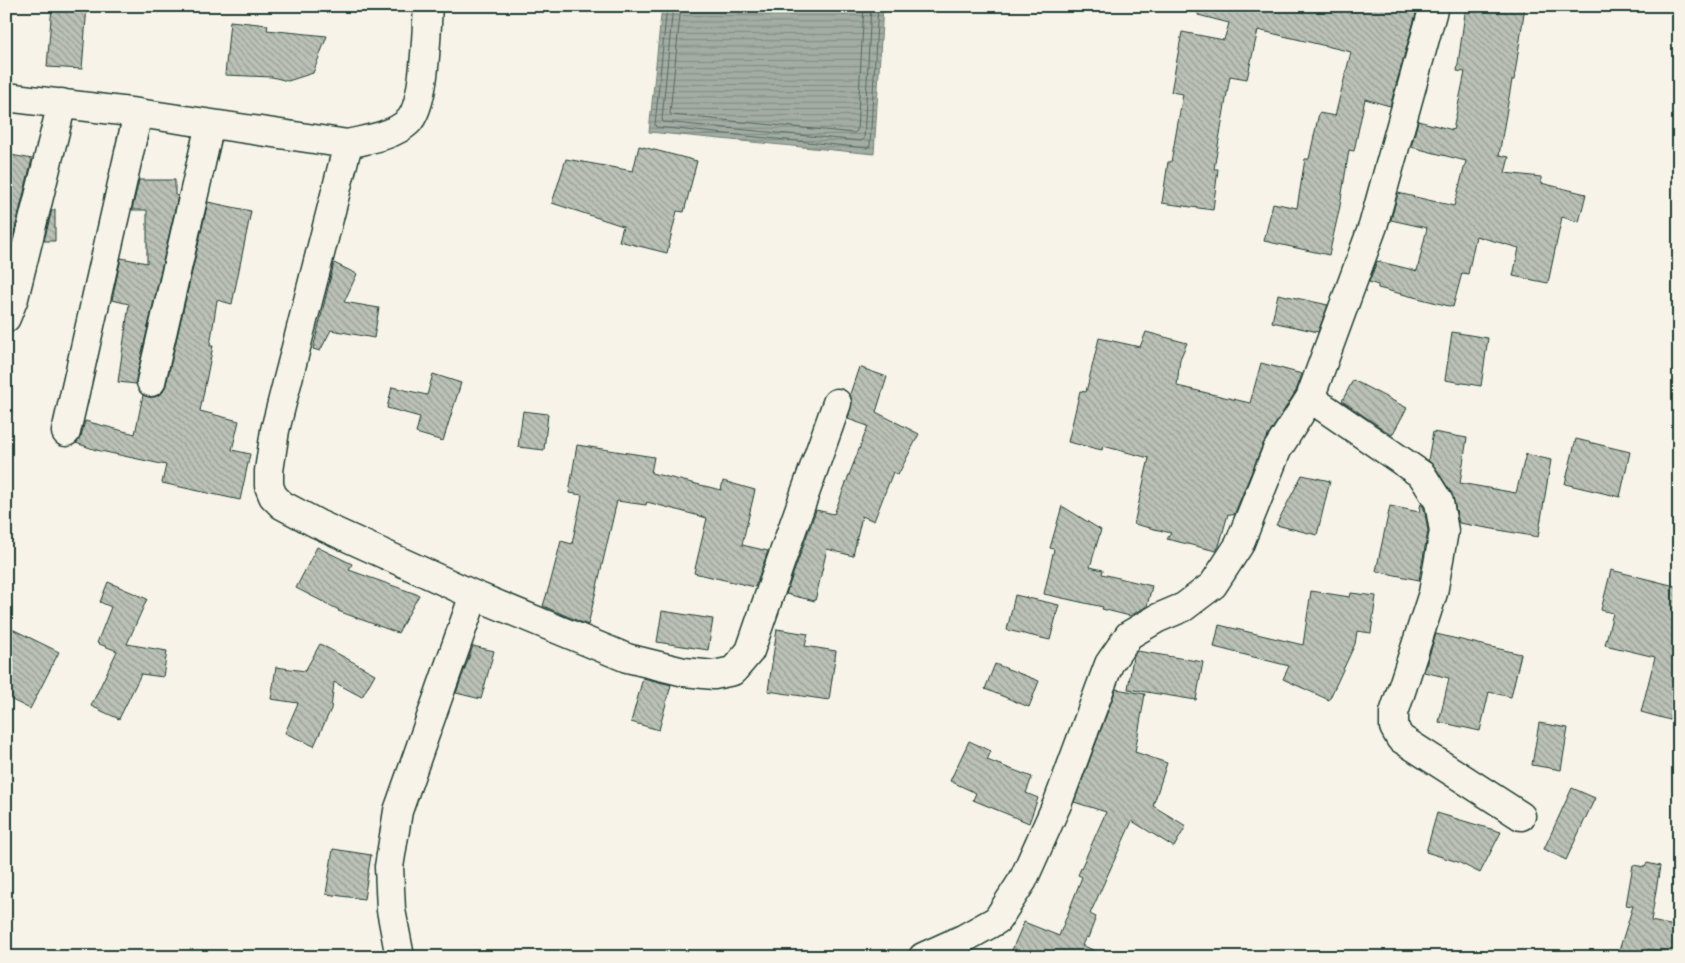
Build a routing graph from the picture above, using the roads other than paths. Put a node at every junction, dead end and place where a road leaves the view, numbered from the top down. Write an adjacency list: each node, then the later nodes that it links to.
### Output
1 (428, 6): 7 (street)
2 (1434, 6): 10 (street)
3 (6, 97): 4 (street)
4 (62, 103): 5 (street); 8 (street)
5 (138, 113): 6 (street); 12 (street)
6 (210, 124): 7 (street); 9 (street)
7 (348, 144): 13 (street)
8 (6, 318)
9 (151, 382)
10 (1310, 398): 14 (street); 16 (street)
11 (837, 403): 13 (street)
12 (66, 432)
13 (474, 595): 15 (street)
14 (1521, 816)
15 (400, 957)
16 (923, 957)

